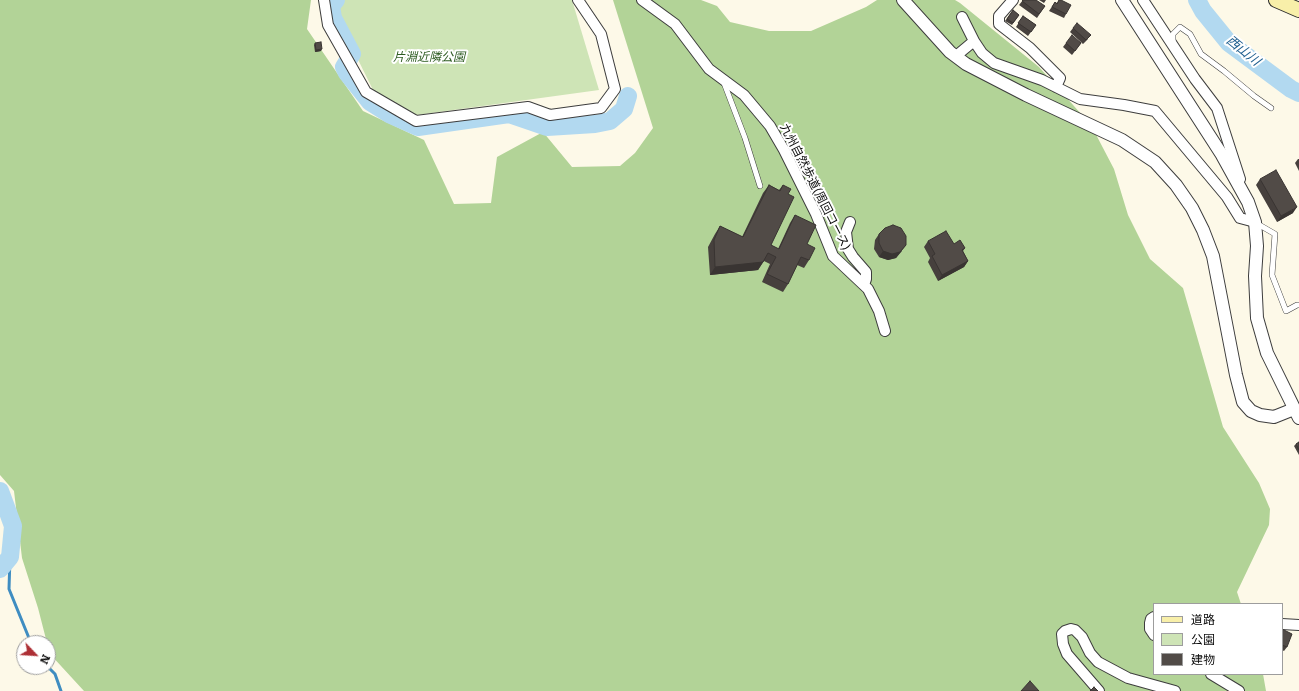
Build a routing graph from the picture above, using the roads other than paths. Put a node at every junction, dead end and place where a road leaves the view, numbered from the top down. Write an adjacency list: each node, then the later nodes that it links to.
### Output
1 (324, 0): 2 (street)
2 (578, 0)
3 (642, 0): 14 (street, 九州自然歩道(周回コース))
4 (903, 0): 13 (street)
5 (1013, 0): 15 (street)
6 (1122, 0): 18 (street)
7 (1143, 0): 12 (street)
8 (1276, 0): 9 (main road)
9 (1299, 10)
10 (962, 17): 11 (street)
11 (974, 41): 13 (street); 15 (street)
12 (1172, 45): 16 (lane); 18 (street)
13 (956, 56): 24 (street)
14 (722, 78): 17 (lane); 21 (street, 九州自然歩道(周回コース))
15 (1056, 87): 20 (street)
16 (1271, 108)
17 (760, 186)
18 (1248, 202): 20 (street)
19 (850, 222): 21 (street)
20 (1255, 222): 22 (lane); 24 (street)
21 (864, 285): 23 (street, 九州自然歩道(周回コース))
22 (1299, 305)
23 (885, 331)
24 (1297, 410)
25 (1153, 618): 28 (street)
26 (1283, 624): 27 (street)
27 (1299, 625)
28 (1153, 634)
29 (1213, 675): 32 (street)
30 (1099, 691): 31 (street)
31 (1175, 691)
32 (1238, 691)

